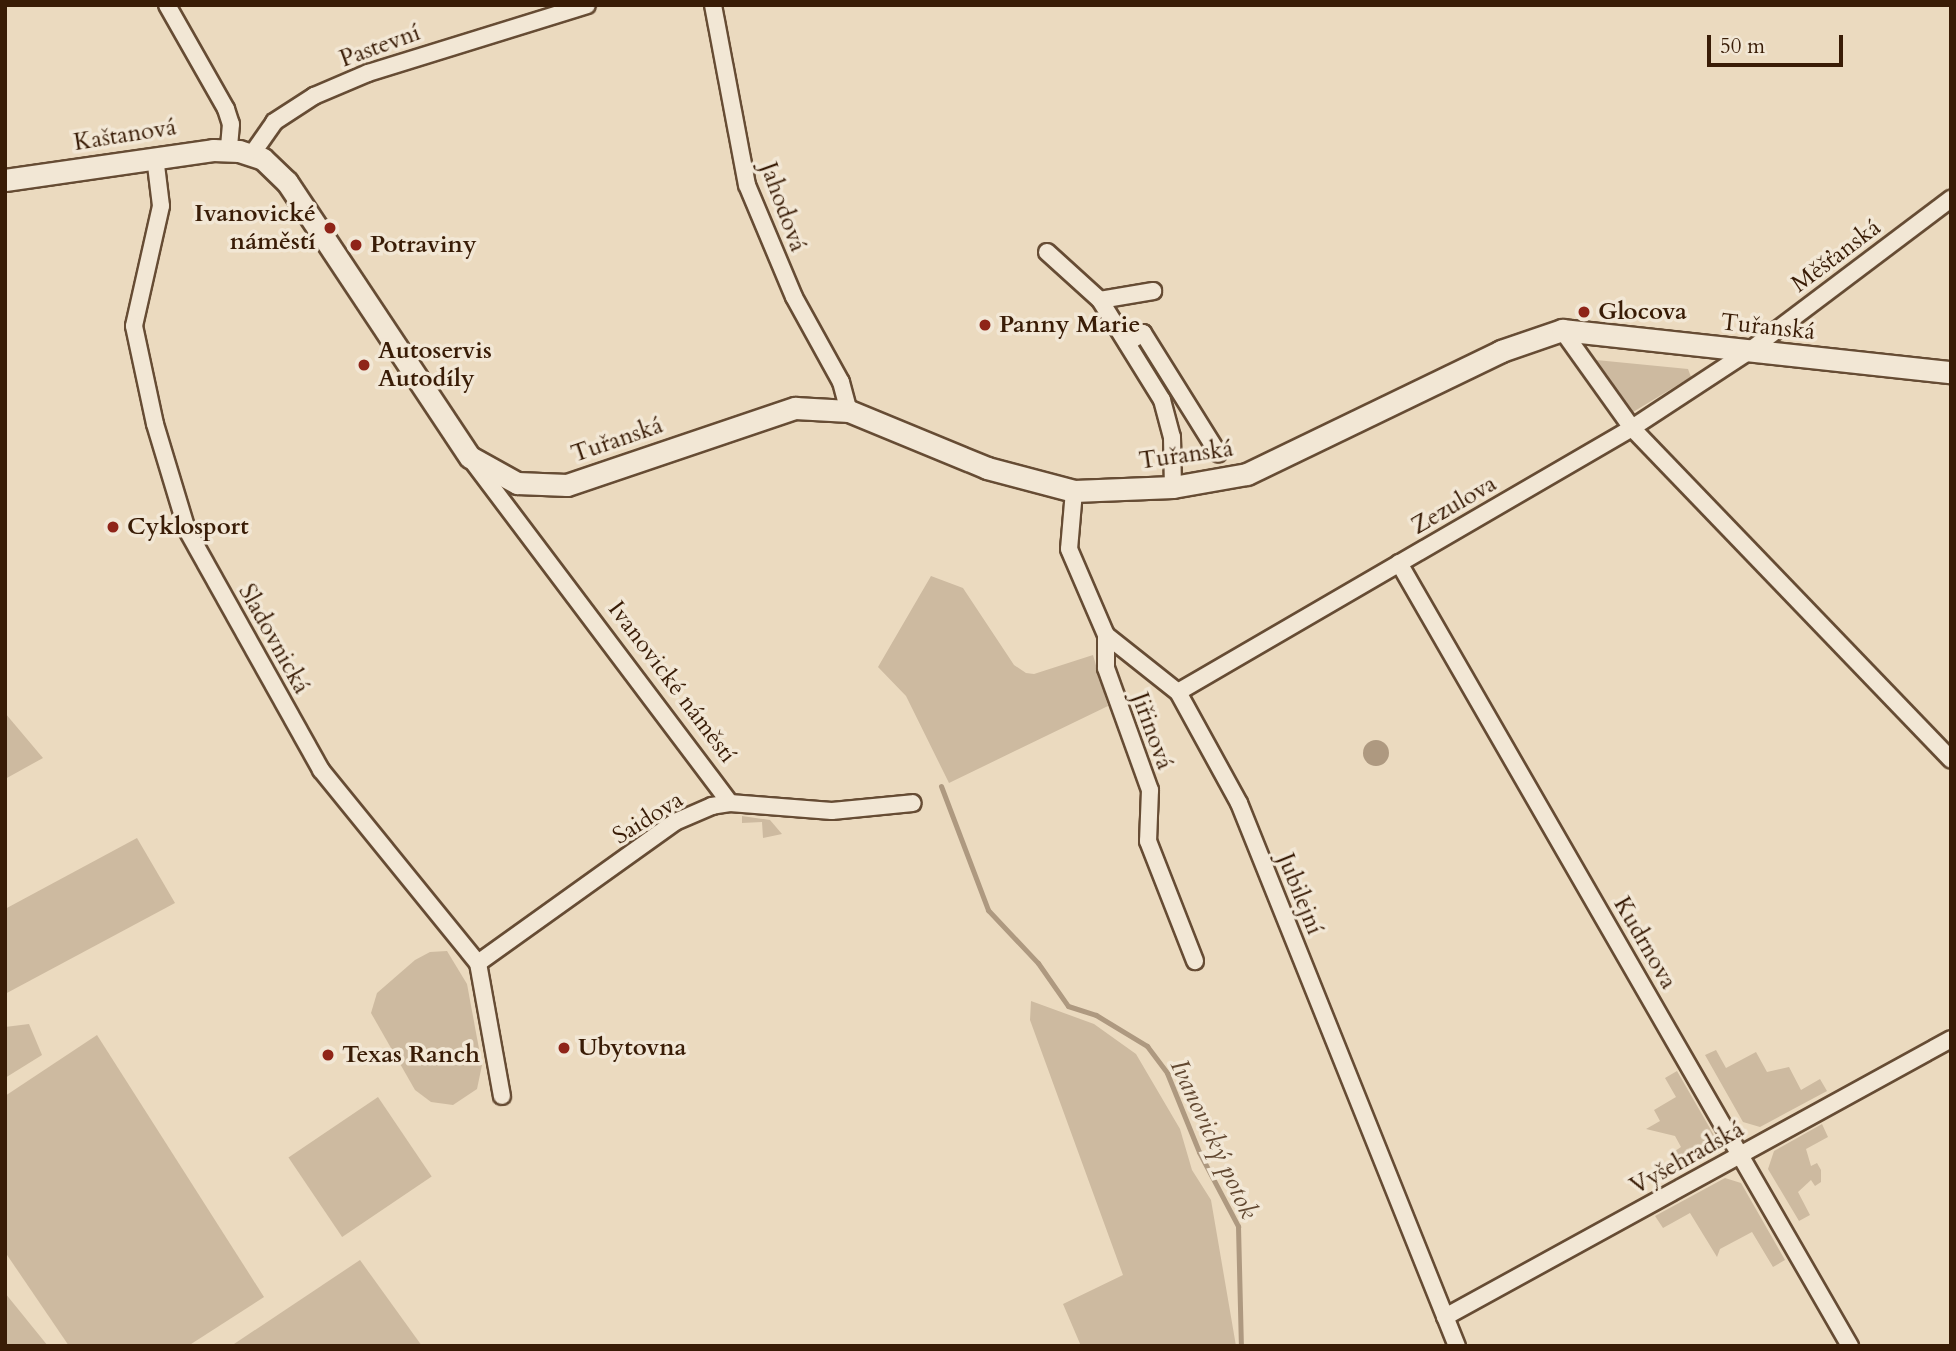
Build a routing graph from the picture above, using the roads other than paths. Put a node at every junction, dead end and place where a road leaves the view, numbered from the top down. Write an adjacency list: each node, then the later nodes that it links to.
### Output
1 (587, 5): 5 (street, Pastevní)
2 (713, 5): 16 (street, Jahodová)
3 (174, 8): 4 (street)
4 (229, 149): 5 (main road, Kaštanová); 6 (main road, Kaštanová)
5 (252, 154): 19 (main road, Ivanovické náměstí)
6 (155, 157): 7 (main road, Kaštanová); 29 (street, Sladovnická)
7 (5, 180)
8 (1951, 199): 14 (street, Měšťanská)
9 (1047, 252): 11 (street)
10 (1153, 291): 11 (street)
11 (1100, 300): 13 (street)
12 (1562, 330): 14 (main road, Tuřanská); 17 (street); 20 (main road, Tuřanská)
13 (1127, 343): 18 (street); 20 (street)
14 (1749, 351): 15 (main road, Tuřanská); 17 (street, Zezulova)
15 (1951, 372)
16 (849, 411): 19 (main road, Tuřanská); 21 (main road, Tuřanská)
17 (1632, 428): 22 (street, Zezulova); 25 (street)
18 (1218, 453)
19 (470, 457): 26 (street, Ivanovické náměstí)
20 (1173, 487): 21 (main road, Tuřanská)
21 (1074, 491): 23 (street, Jubilejní)
22 (1399, 563): 24 (street, Zezulova); 32 (street, Kudrnova)
23 (1106, 635): 24 (street, Jubilejní); 28 (street, Jiřinová)
24 (1178, 692): 33 (street, Jubilejní)
25 (1951, 760)
26 (730, 803): 27 (street, Saidova); 29 (street, Saidova)
27 (913, 803)
28 (1195, 961)
29 (478, 963): 31 (street, Sladovnická)
30 (1951, 1040): 32 (street, Vyšehradská)
31 (502, 1096)
32 (1740, 1154): 33 (street, Vyšehradská); 35 (street, Kudrnova)
33 (1446, 1317): 34 (street, Jubilejní)
34 (1457, 1346)
35 (1850, 1346)

